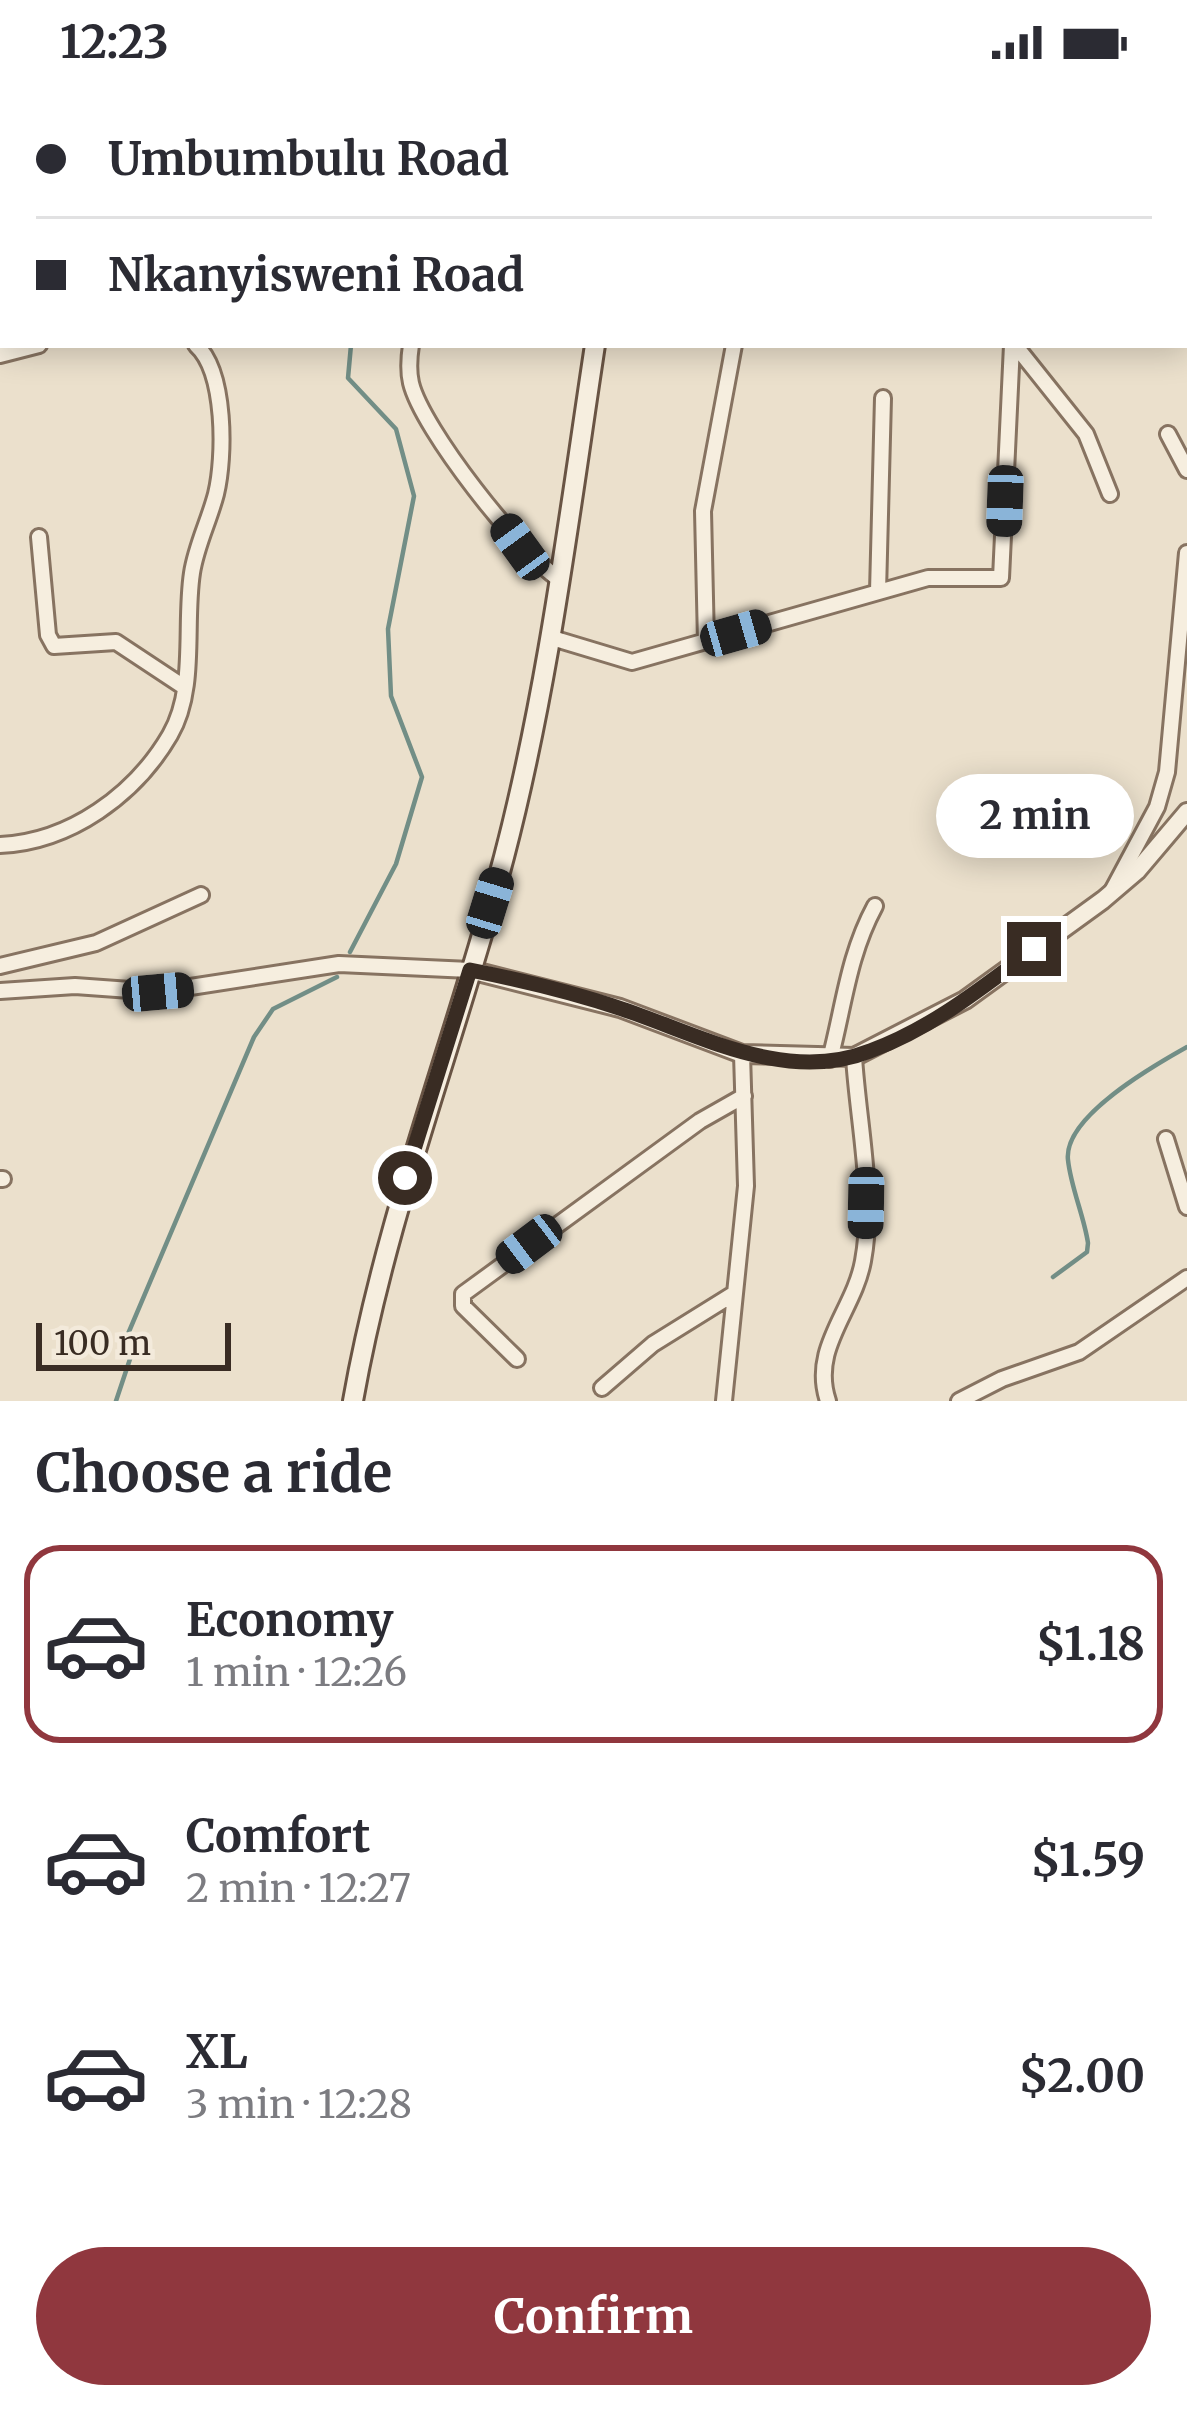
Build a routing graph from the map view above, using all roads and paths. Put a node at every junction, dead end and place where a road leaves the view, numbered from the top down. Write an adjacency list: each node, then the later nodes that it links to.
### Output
1 (198, 348): 17 (street)
2 (411, 348): 13 (street)
3 (595, 348): 13 (main road)
4 (733, 348): 16 (street)
5 (1014, 348): 14 (street)
6 (1016, 348): 10 (street)
7 (883, 398): 14 (street)
8 (1168, 434): 9 (street)
9 (1187, 470)
10 (1110, 494)
11 (39, 537): 17 (street)
12 (1187, 553): 20 (street)
13 (559, 579): 15 (main road)
14 (878, 592): 16 (street)
15 (549, 637): 16 (street); 24 (main road)
16 (706, 642)
17 (184, 687): 19 (street)
18 (1187, 812): 20 (street)
19 (0, 845)
20 (1111, 894): 27 (street)
21 (201, 895): 23 (street)
22 (874, 906): 28 (street)
23 (0, 966)
24 (470, 970): 25 (street); 26 (street); 36 (main road)
25 (0, 991)
26 (742, 1054): 28 (street); 29 (street)
27 (854, 1057): 28 (street); 38 (street)
28 (830, 1059)
29 (744, 1096): 33 (street); 34 (street)
30 (1166, 1139): 31 (street)
31 (1187, 1207)
32 (1187, 1278): 39 (street)
33 (735, 1293): 35 (street); 37 (street)
34 (517, 1360)
35 (602, 1388)
36 (353, 1401)
37 (724, 1401)
38 (828, 1401)
39 (959, 1401)

